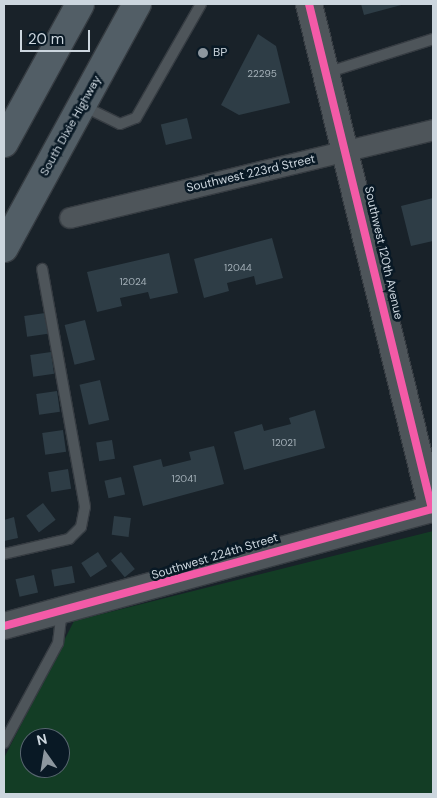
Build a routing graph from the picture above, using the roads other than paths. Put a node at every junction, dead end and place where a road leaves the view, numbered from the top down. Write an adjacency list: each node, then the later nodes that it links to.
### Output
1 (80, 4): 9 (highway)
2 (138, 4): 7 (highway, South Dixie Highway)
3 (201, 4): 7 (lane)
4 (309, 4): 6 (street, Southwest 120th Avenue)
5 (433, 40): 6 (lane)
6 (326, 73): 10 (street, Southwest 120th Avenue)
7 (82, 105): 12 (highway, South Dixie Highway)
8 (433, 130): 10 (street, Southwest 223rd Street)
9 (4, 143)
10 (347, 152): 11 (street, Southwest 223rd Street); 14 (street, Southwest 120th Avenue)
11 (70, 218)
12 (4, 248)
13 (42, 269): 15 (lane)
14 (433, 509): 16 (street, Southwest 224th Street)
15 (4, 554)
16 (62, 611): 17 (street, Southwest 224th Street); 18 (lane)
17 (4, 626)
18 (4, 743)

